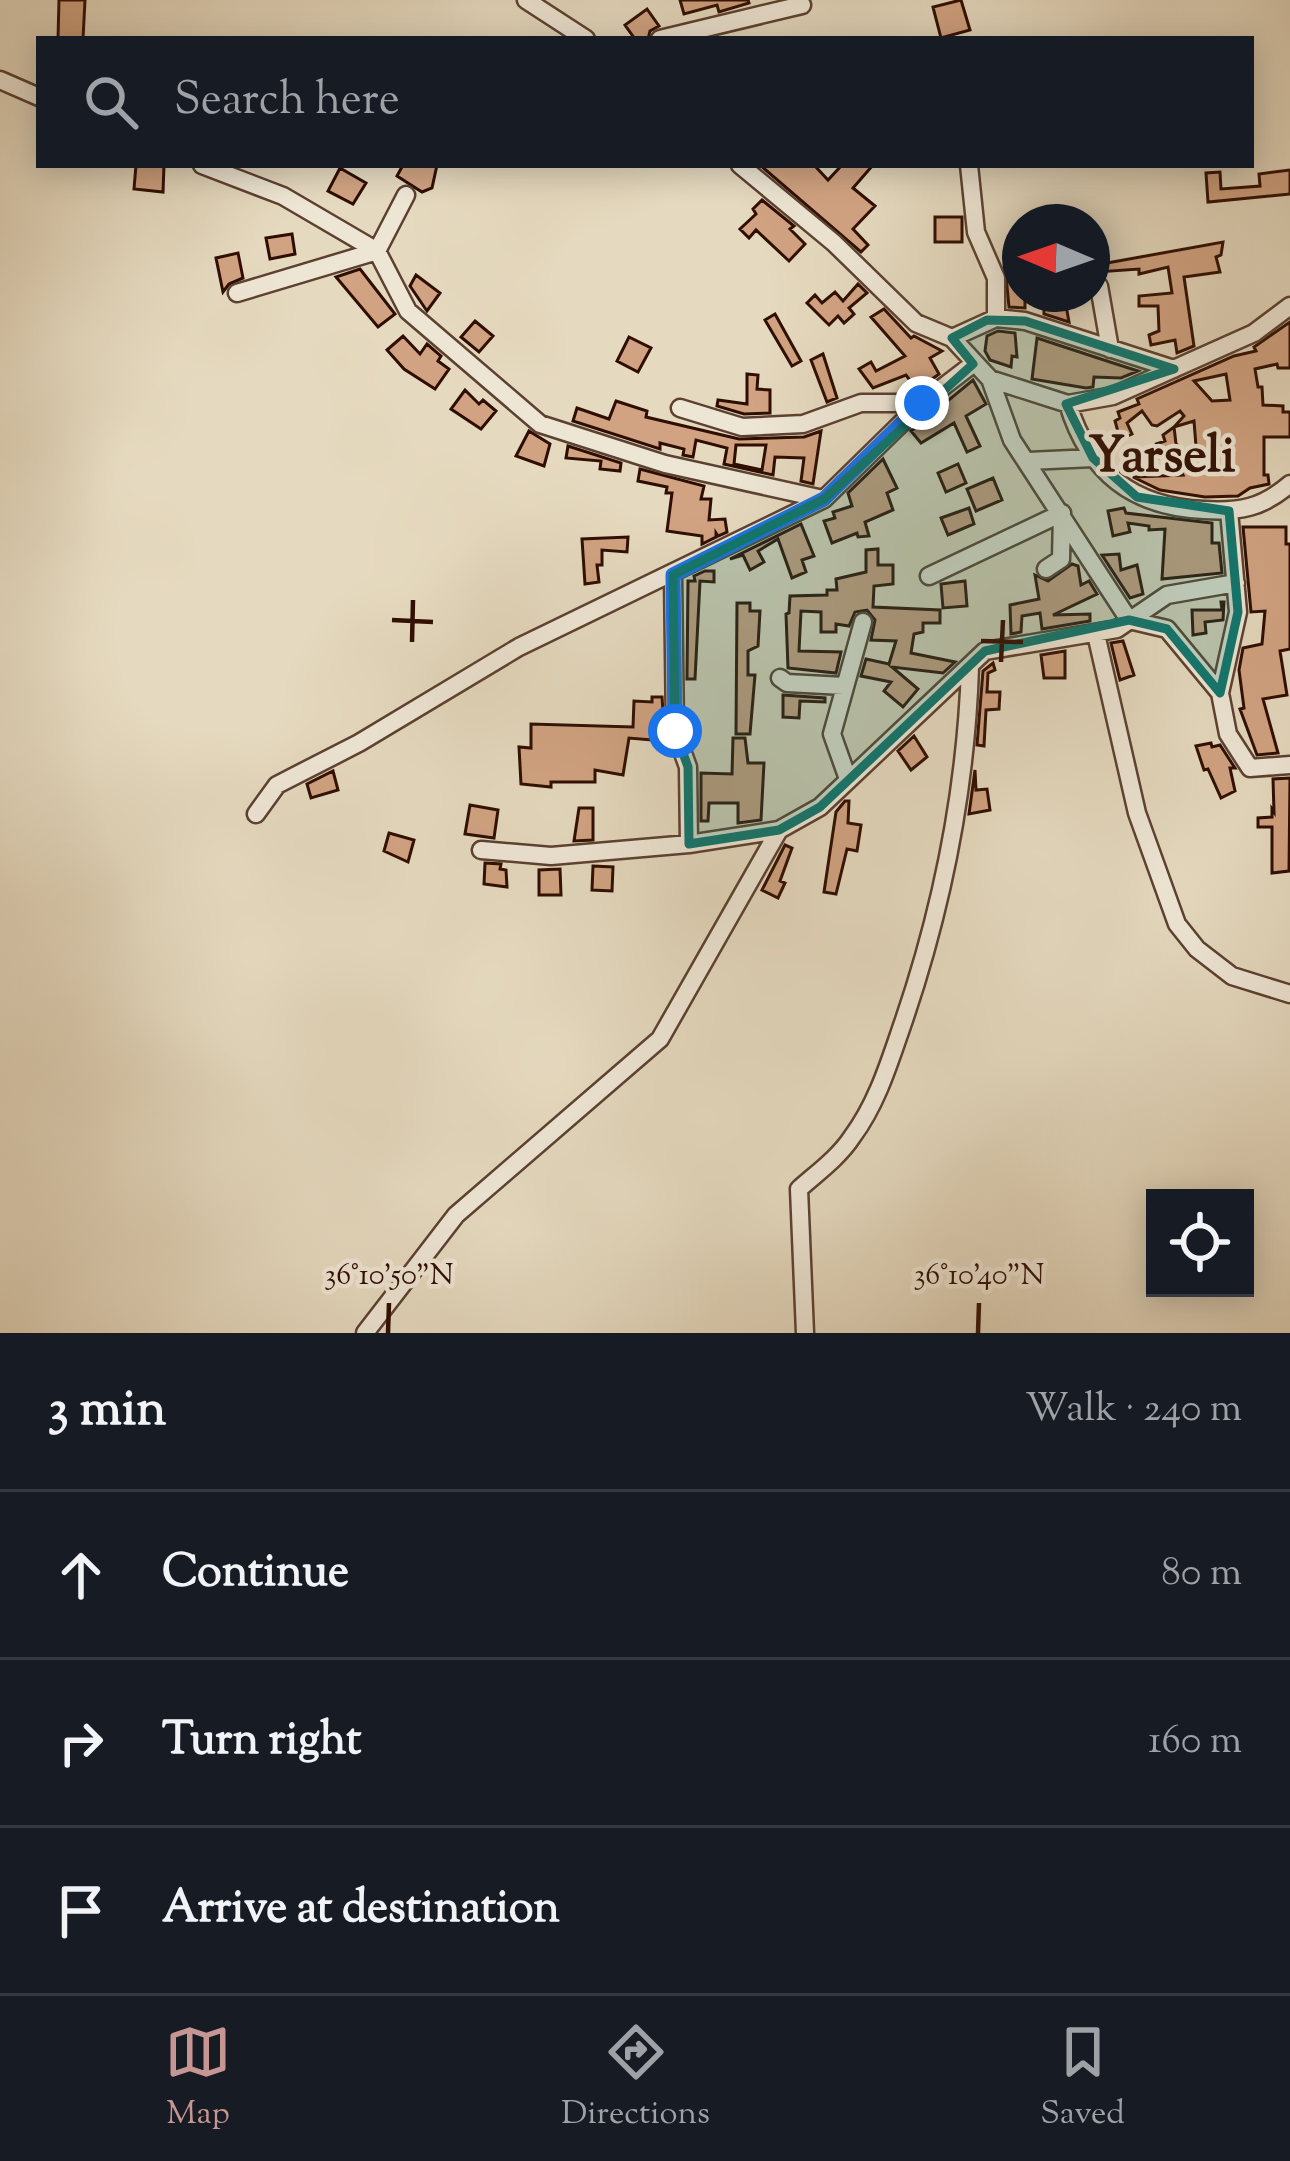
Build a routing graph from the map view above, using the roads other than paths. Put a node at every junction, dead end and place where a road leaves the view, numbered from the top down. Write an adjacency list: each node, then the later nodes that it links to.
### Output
1 (526, 0): 3 (street)
2 (802, 4): 4 (street)
3 (581, 36)
4 (673, 36)
5 (0, 80): 6 (street)
6 (36, 96)
7 (210, 168): 11 (street)
8 (744, 168): 16 (street)
9 (969, 168): 15 (street)
10 (406, 196): 11 (street)
11 (376, 250): 12 (street); 27 (street)
12 (236, 293)
13 (1290, 306): 19 (street)
14 (1104, 312): 17 (street)
15 (996, 318): 16 (street); 17 (street)
16 (952, 338): 18 (street)
17 (1110, 349): 19 (street)
18 (973, 364): 20 (street); 21 (street)
19 (1174, 369): 22 (street)
20 (990, 380): 22 (street); 25 (street)
21 (922, 403): 23 (street); 27 (street)
22 (1068, 404): 24 (street)
23 (680, 408)
24 (1093, 458): 25 (street); 28 (street)
25 (1028, 461): 29 (street)
26 (1290, 484): 28 (street)
27 (824, 499): 31 (street)
28 (1229, 512): 33 (street)
29 (1062, 513): 30 (street); 32 (street); 34 (street)
30 (1046, 569)
31 (673, 575): 43 (street); 45 (street)
32 (929, 576)
33 (1236, 584): 34 (street); 40 (street)
34 (1129, 620): 36 (street); 40 (street)
35 (863, 622): 39 (street)
36 (1096, 634): 37 (street); 47 (street)
37 (970, 668): 42 (street); 49 (street)
38 (780, 677): 39 (street)
39 (844, 686): 42 (street)
40 (1220, 693): 41 (street)
41 (1290, 765)
42 (848, 779): 44 (street)
43 (256, 814)
44 (779, 830): 45 (street); 48 (street)
45 (689, 844): 46 (street)
46 (481, 850)
47 (1290, 994)
48 (365, 1333)
49 (805, 1333)

